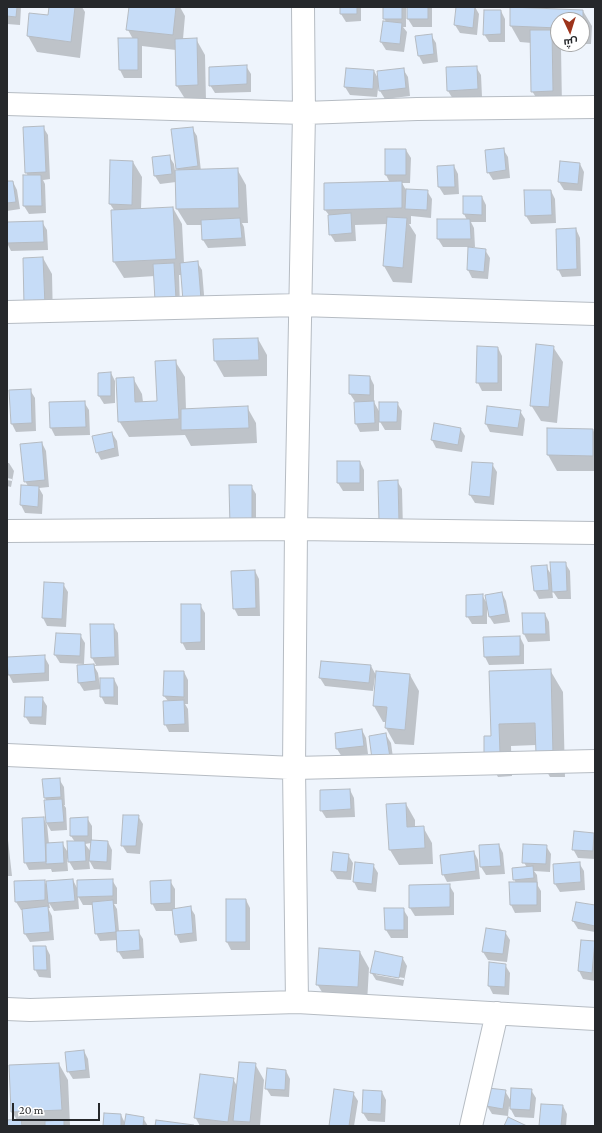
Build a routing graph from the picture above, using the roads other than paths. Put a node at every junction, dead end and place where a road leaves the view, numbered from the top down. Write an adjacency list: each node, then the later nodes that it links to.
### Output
1 (303, 7): 4 (street)
2 (7, 104): 4 (street)
3 (595, 107): 4 (street)
4 (304, 113): 5 (street)
5 (300, 305): 6 (street); 7 (street); 8 (street)
6 (7, 312)
7 (595, 314)
8 (296, 529): 9 (street); 10 (street); 13 (street)
9 (7, 531)
10 (595, 532)
11 (7, 755): 13 (street)
12 (595, 761): 13 (street)
13 (294, 768): 14 (street)
14 (297, 1002): 15 (street); 16 (street)
15 (7, 1009)
16 (497, 1013): 17 (street); 18 (street)
17 (595, 1019)
18 (471, 1126)

